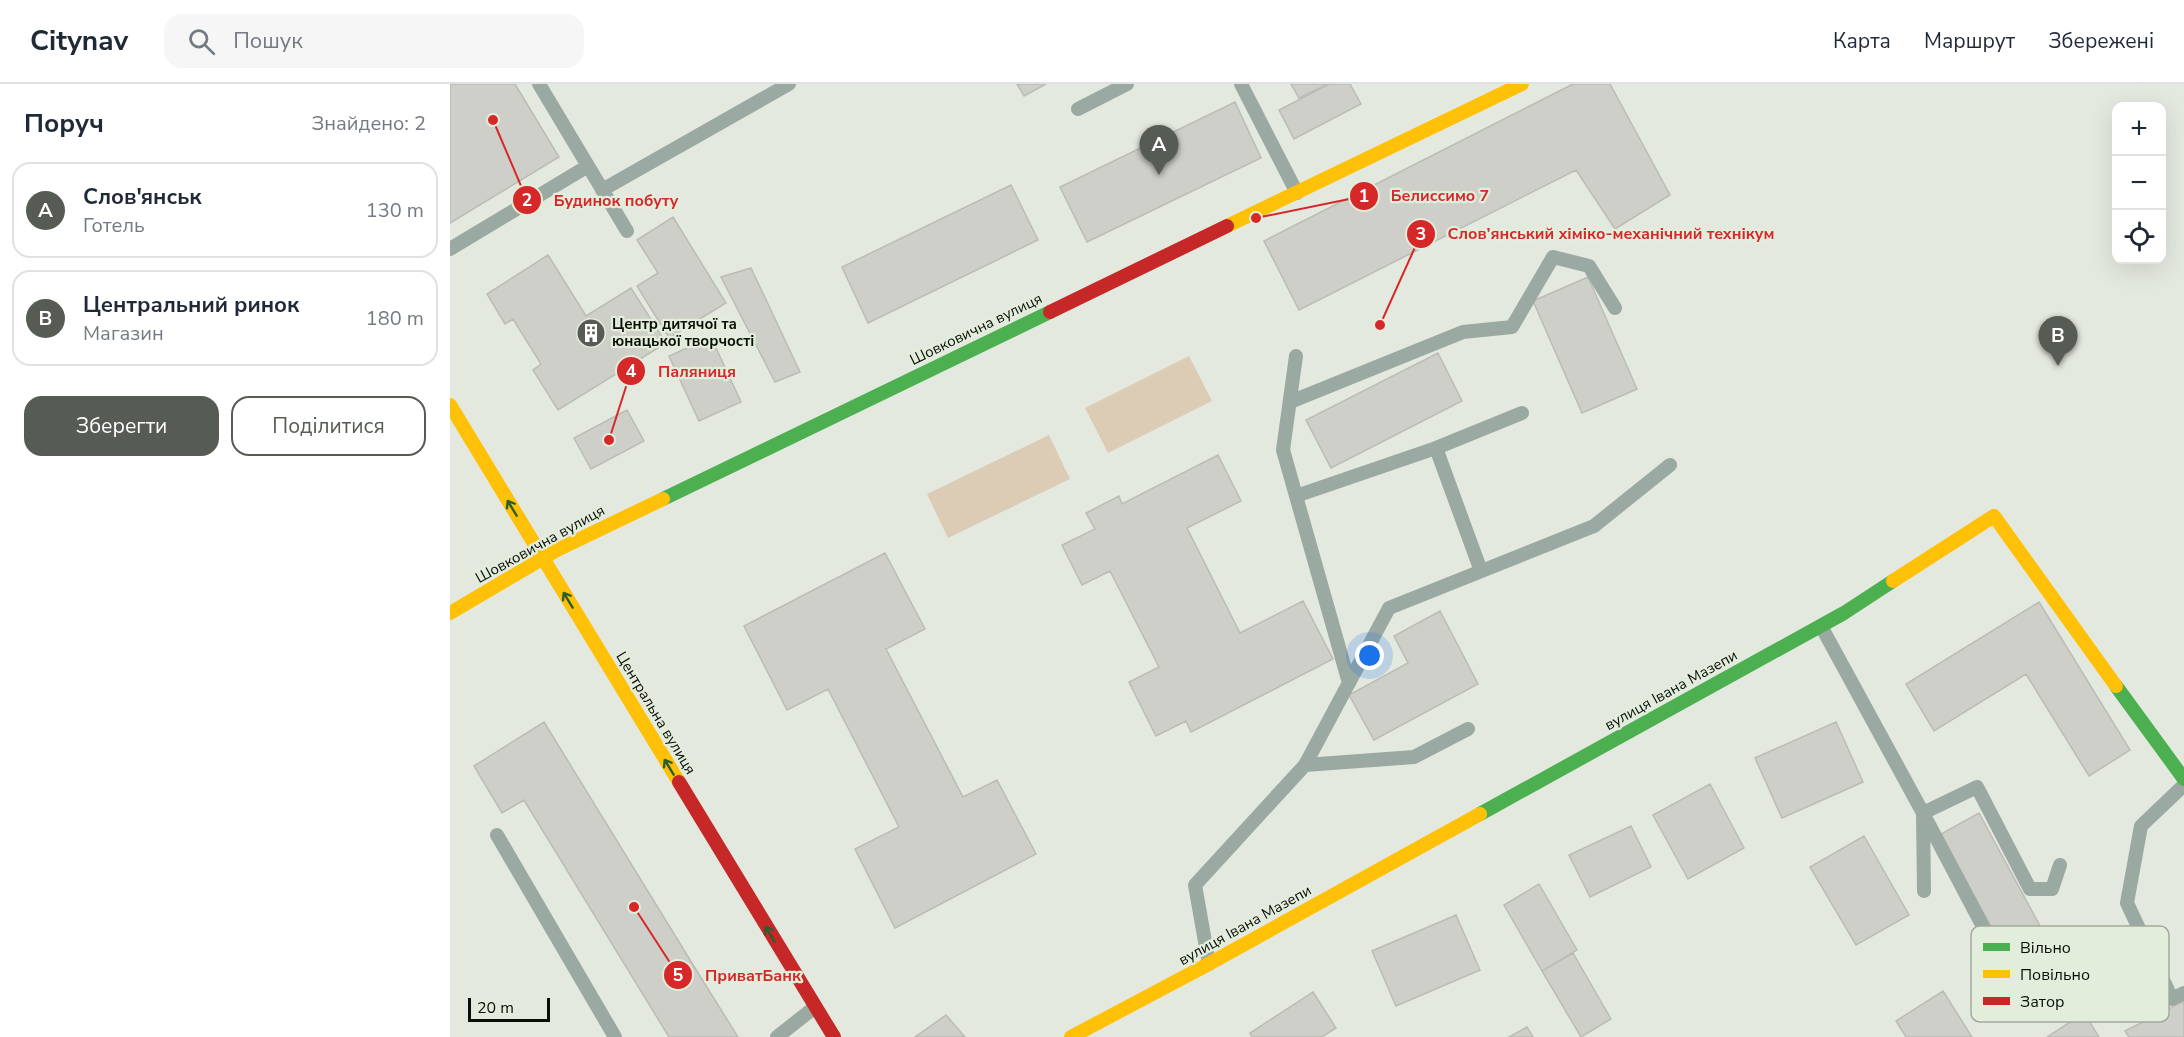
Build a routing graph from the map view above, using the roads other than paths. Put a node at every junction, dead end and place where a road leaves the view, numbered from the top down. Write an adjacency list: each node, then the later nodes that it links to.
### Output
1 (540, 84): 7 (lane)
2 (789, 84): 8 (lane)
3 (1127, 84): 6 (lane)
4 (1241, 84): 9 (lane)
5 (1522, 84): 9 (street, Шовковична вулиця)
6 (1078, 109)
7 (588, 166): 8 (lane); 11 (lane)
8 (602, 190): 10 (lane)
9 (1297, 193): 20 (street, Шовковична вулиця)
10 (627, 231)
11 (450, 249)
12 (1615, 308): 14 (lane)
13 (1296, 356): 14 (lane)
14 (1290, 402): 19 (lane)
15 (450, 405): 20 (street, Центральна вулиця, one-way to 15)
16 (1522, 413): 17 (lane)
17 (1436, 448): 19 (lane); 21 (lane)
18 (1670, 465): 21 (lane)
19 (1296, 496): 24 (lane)
20 (542, 558): 22 (street, Шовковична вулиця); 38 (street, Центральна вулиця, one-way to 20)
21 (1481, 571): 24 (lane)
22 (450, 613)
23 (1821, 626): 27 (street, вулиця Івана Мазепи); 29 (lane); 35 (street, вулиця Івана Мазепи)
24 (1349, 683): 26 (lane)
25 (1468, 729): 26 (lane)
26 (1305, 765): 35 (lane)
27 (2184, 779)
28 (2184, 785): 34 (lane)
29 (1923, 813): 31 (lane); 32 (lane); 33 (lane)
30 (497, 835): 39 (lane)
31 (2060, 865)
32 (1924, 891)
33 (1983, 926)
34 (2138, 926)
35 (1209, 964): 42 (street, вулиця Івана Мазепи)
36 (2169, 993): 37 (lane)
37 (2184, 993)
38 (815, 1007): 40 (lane); 41 (street, Центральна вулиця)
39 (615, 1037)
40 (777, 1037)
41 (834, 1037)
42 (1071, 1037)

